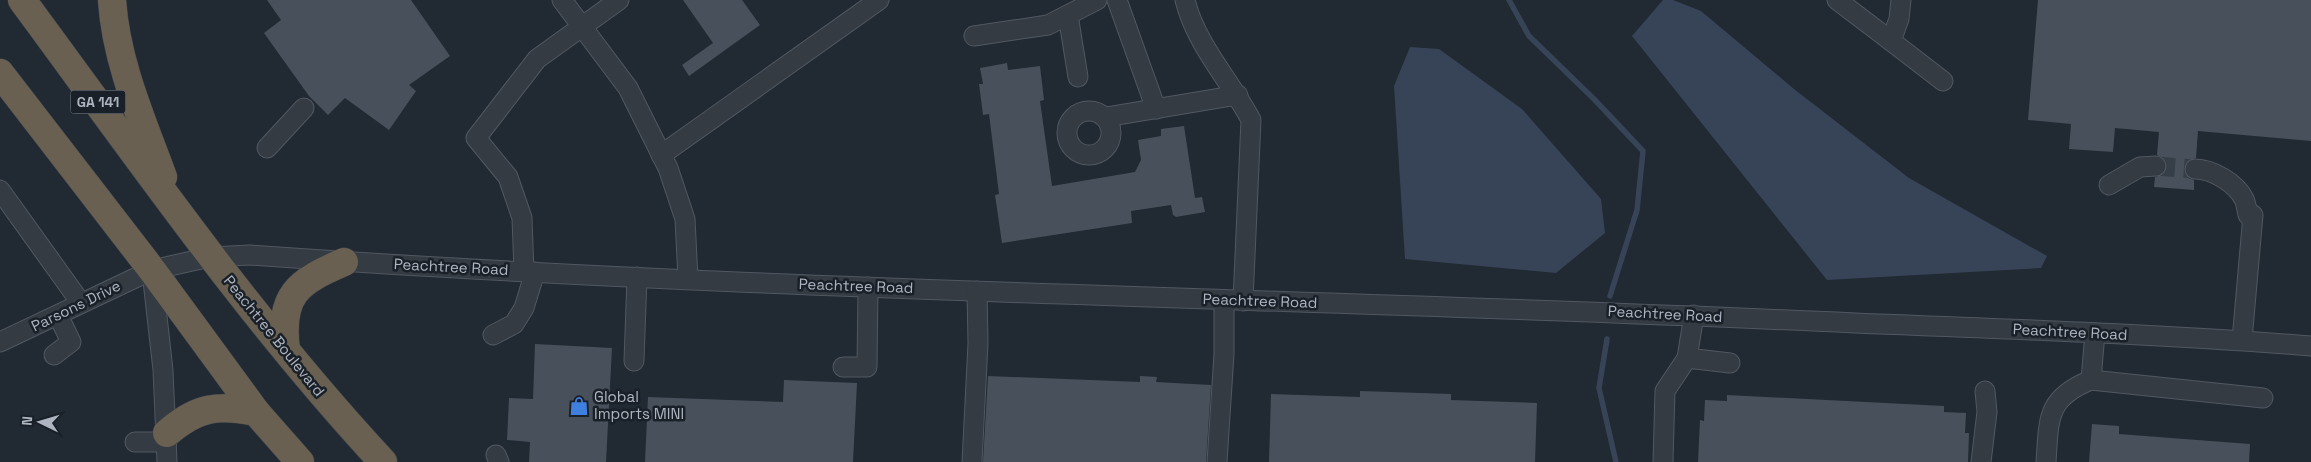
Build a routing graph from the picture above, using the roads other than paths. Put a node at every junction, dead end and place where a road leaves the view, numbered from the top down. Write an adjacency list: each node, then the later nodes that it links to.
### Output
1 (22, 0): 28 (highway, GA 141)
2 (112, 0): 28 (highway)
3 (562, 0): 12 (street)
4 (619, 0): 12 (street)
5 (879, 0): 23 (street)
6 (1097, 0): 11 (street)
7 (1117, 0): 20 (street)
8 (1185, 0): 18 (street)
9 (1901, 0): 14 (street)
10 (1845, 4): 14 (street)
11 (1068, 15): 13 (street); 16 (street)
12 (581, 27): 23 (street); 32 (street)
13 (974, 36)
14 (1891, 41): 17 (street)
15 (0, 73): 31 (highway)
16 (1078, 77)
17 (1943, 81)
18 (1238, 94): 20 (street); 38 (street)
19 (304, 108): 22 (street)
20 (1156, 109): 21 (street)
21 (1106, 117)
22 (267, 148)
23 (661, 154): 34 (street)
24 (2156, 166): 26 (street)
25 (2195, 169): 44 (street)
26 (2109, 185)
27 (0, 190): 39 (street)
28 (173, 205): 29 (highway, Peachtree Boulevard / GA 141)
29 (210, 257): 30 (street, Peachtree Road); 31 (street, Parsons Drive); 47 (highway, Peachtree Boulevard / GA 141)
30 (344, 262): 32 (street, Peachtree Road); 47 (highway)
31 (152, 270): 39 (street, Parsons Drive); 56 (highway); 57 (street)
32 (529, 272): 33 (street, Peachtree Road); 43 (street)
33 (637, 277): 34 (street, Peachtree Road); 50 (street)
34 (688, 279): 35 (street, Peachtree Road)
35 (868, 287): 36 (street, Peachtree Road); 52 (street)
36 (978, 291): 37 (street, Peachtree Road); 62 (street)
37 (1224, 300): 38 (street, Peachtree Road); 63 (street)
38 (1242, 301): 41 (street, Peachtree Road)
39 (82, 304): 40 (street, Parsons Drive)
40 (58, 315): 45 (street, Parsons Drive); 48 (street)
41 (1694, 315): 42 (street, Peachtree Road); 49 (street)
42 (2095, 333): 44 (street, Peachtree Road); 53 (street)
43 (493, 335)
44 (2242, 340): 46 (street, Peachtree Road)
45 (0, 342)
46 (2311, 346)
47 (286, 350): 61 (highway, Peachtree Boulevard / GA 141)
48 (54, 354)
49 (1687, 358): 51 (street); 64 (street)
50 (634, 361)
51 (1730, 363)
52 (844, 367)
53 (2091, 380): 55 (street); 66 (street)
54 (1985, 391): 65 (street)
55 (2263, 398)
56 (256, 412): 57 (highway); 60 (highway)
57 (167, 438): 58 (street); 59 (street)
58 (135, 442)
59 (167, 462)
60 (300, 462)
61 (383, 462)
62 (972, 462)
63 (1217, 462)
64 (1663, 462)
65 (1981, 462)
66 (2046, 462)

